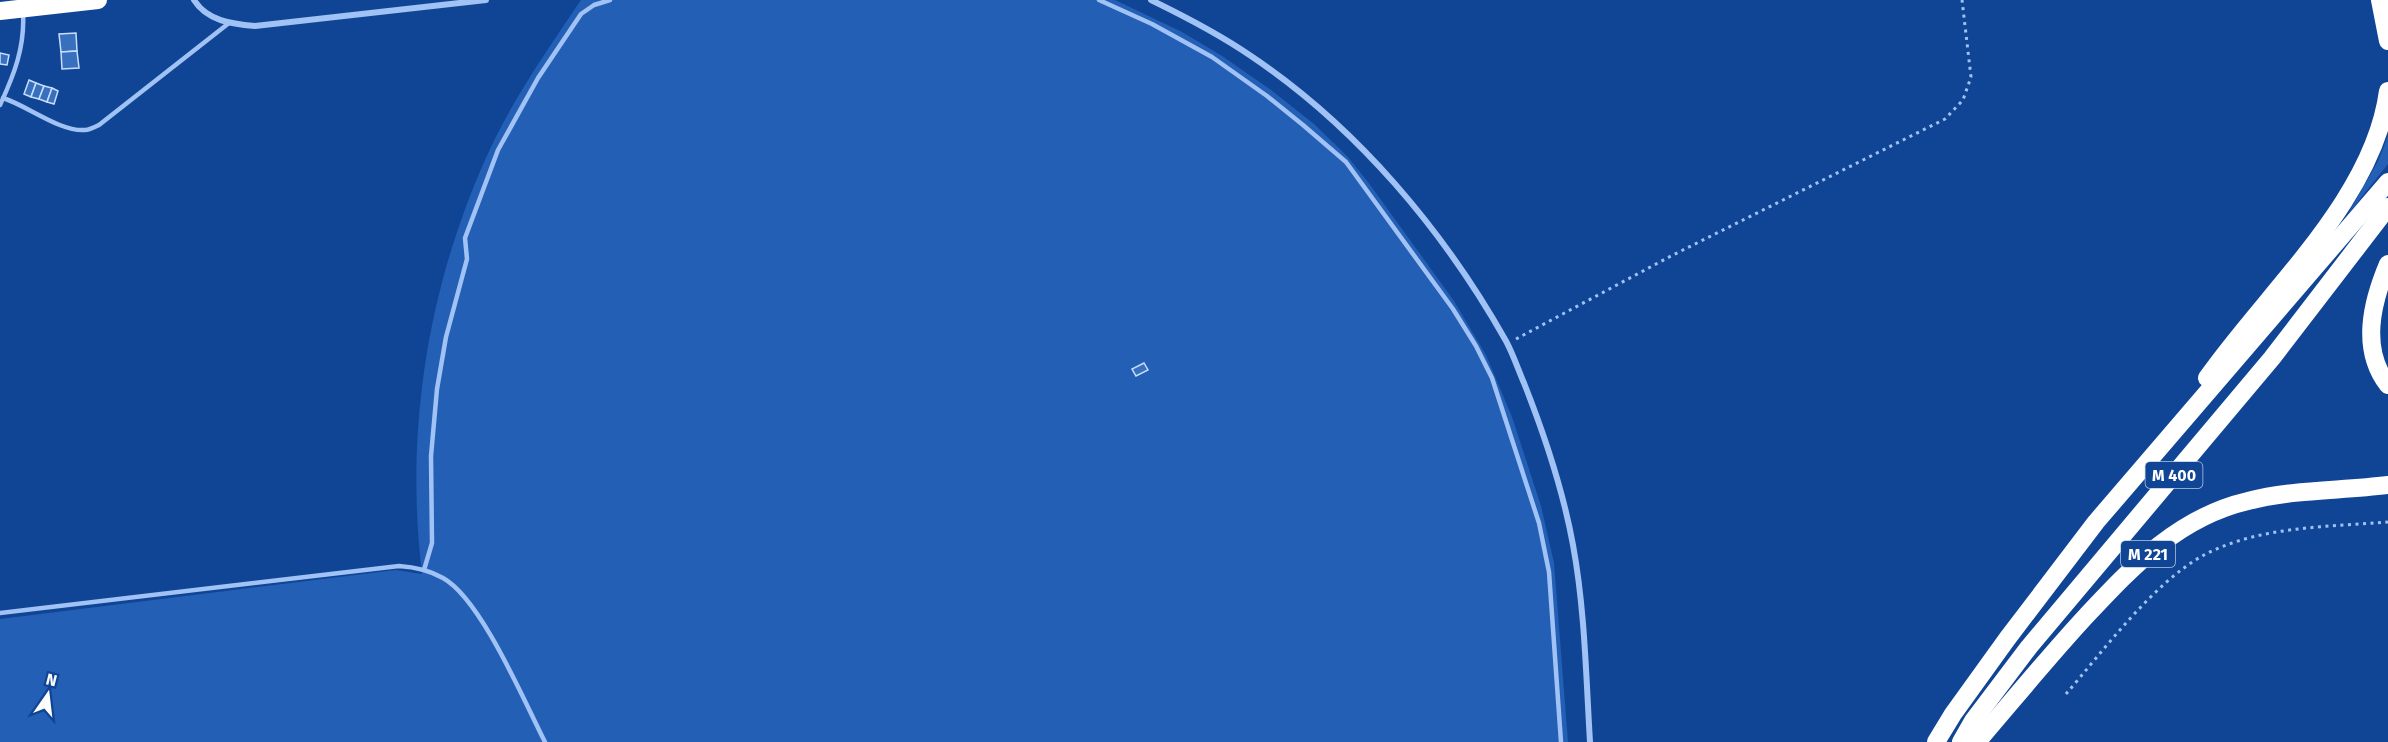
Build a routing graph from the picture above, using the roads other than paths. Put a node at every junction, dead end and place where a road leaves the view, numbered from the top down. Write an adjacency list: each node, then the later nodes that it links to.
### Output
1 (98, 0): 8 (highway)
2 (194, 0): 10 (street)
3 (486, 0): 10 (street)
4 (610, 0): 23 (lane)
5 (1099, 0): 26 (lane)
6 (1151, 0): 27 (street)
7 (2380, 0): 11 (highway)
8 (23, 8): 9 (highway); 13 (lane)
9 (0, 11)
10 (229, 23): 15 (lane)
11 (2388, 41)
12 (0, 86): 13 (lane)
13 (8, 87): 15 (lane)
14 (2388, 92): 21 (highway)
15 (3, 99): 16 (lane)
16 (0, 105)
17 (2388, 182): 21 (highway, M 400)
18 (2388, 207): 29 (highway, M 400)
19 (2388, 264): 20 (highway)
20 (2388, 385)
21 (2137, 476): 28 (highway, M 400)
22 (2388, 485): 30 (highway, M 221)
23 (424, 570): 24 (lane); 25 (lane)
24 (0, 613)
25 (545, 742)
26 (1561, 742)
27 (1590, 742)
28 (1936, 742)
29 (1961, 742)
30 (1977, 742)

